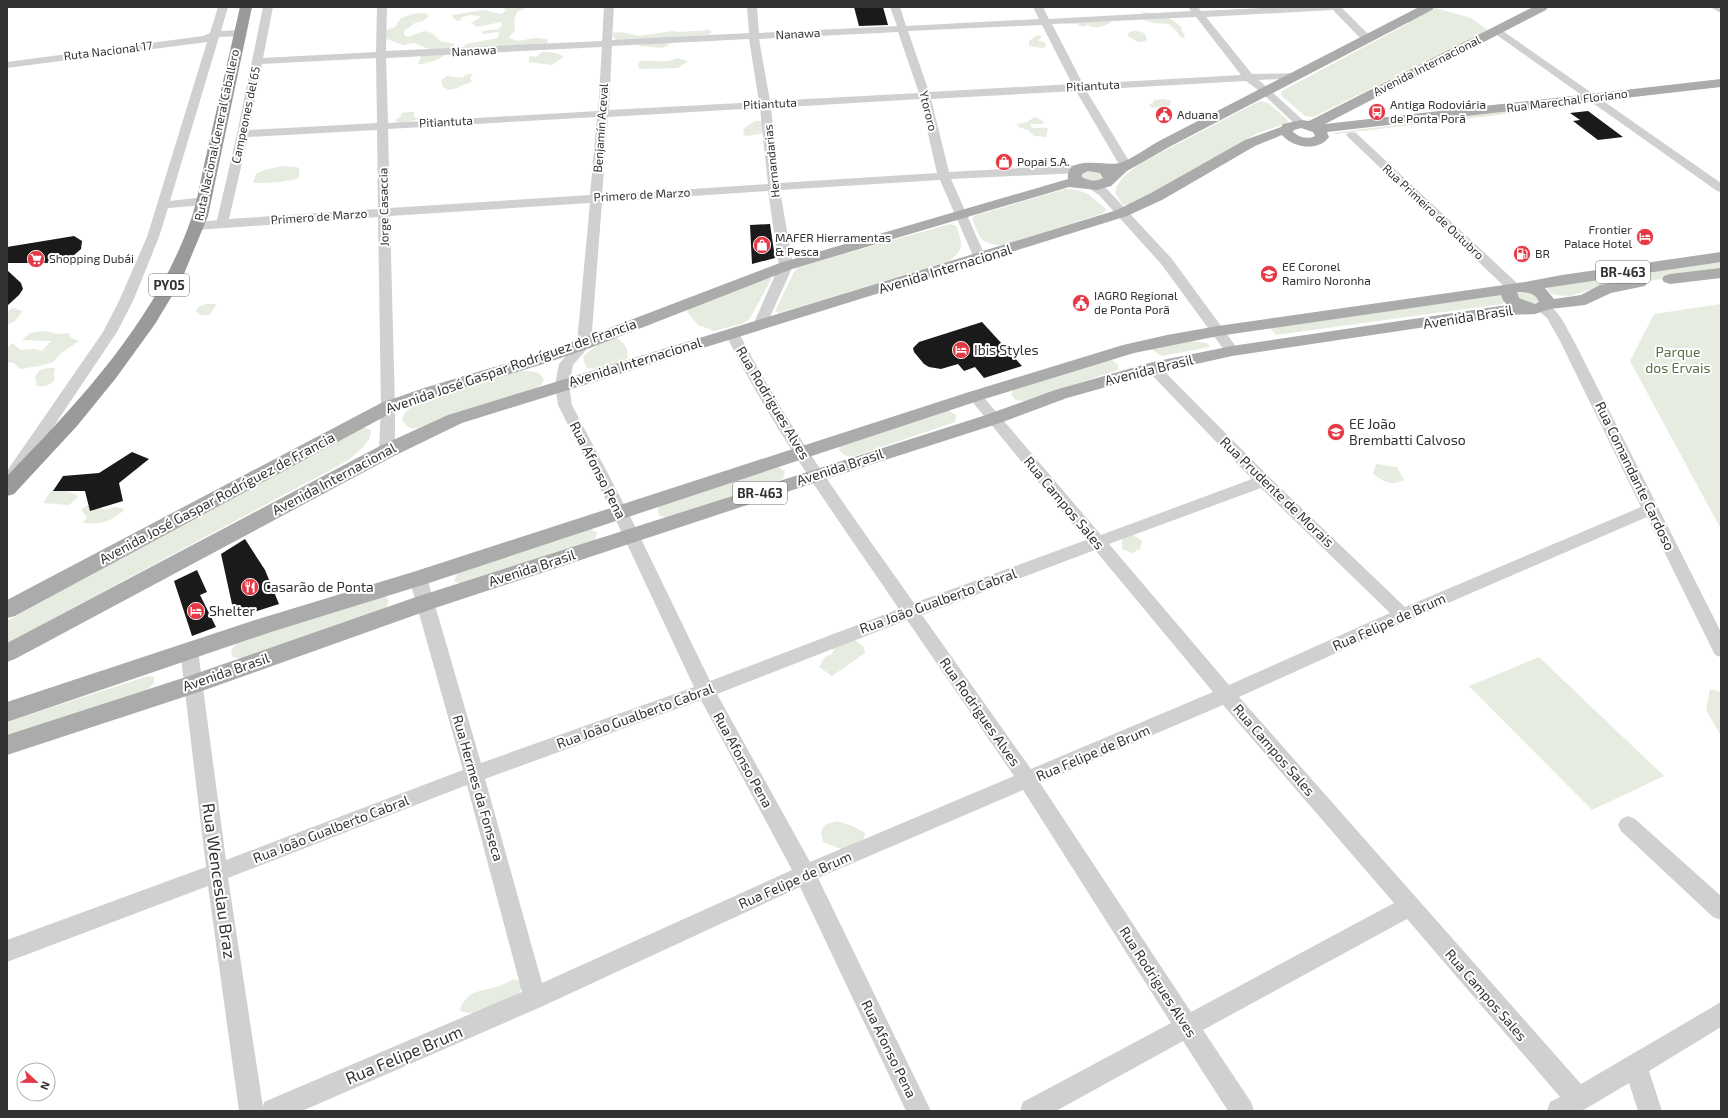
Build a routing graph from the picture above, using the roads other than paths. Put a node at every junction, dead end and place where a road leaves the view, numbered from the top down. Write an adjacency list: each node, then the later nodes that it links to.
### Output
1 (224, 7): 19 (street)
2 (246, 7): 20 (highway, Ruta Nacional General Caballero / PY05)
3 (268, 7): 25 (street, Campeones del 65)
4 (382, 7): 24 (street, Jorge Casaccia)
5 (609, 7): 23 (street, Benjamín Aceval)
6 (752, 7): 21 (street, Hernandarias)
7 (895, 7): 17 (street, Ytororo)
8 (1038, 7): 16 (street)
9 (1335, 7): 10 (street, Nanawa); 15 (street, Nanawa); 22 (street)
10 (1338, 7)
11 (1428, 7): 22 (main road, Avenida José Gaspar Rodríguez de Francia)
12 (1542, 7): 18 (main road, Avenida Internacional)
13 (1715, 7): 14 (street)
14 (1721, 10)
15 (1196, 11): 16 (street, Nanawa); 28 (street)
16 (1045, 21): 17 (street, Nanawa); 30 (street)
17 (902, 28): 21 (street, Nanawa); 34 (street, Ytororo)
18 (1497, 31): 35 (street); 40 (main road, Avenida Internacional)
19 (212, 37): 20 (street, Ruta Nacional 17); 26 (street, Ruta Nacional 17); 51 (street)
20 (239, 37): 50 (highway, Ruta Nacional General Caballero / PY05)
21 (754, 37): 23 (street, Nanawa); 36 (street, Hernandarias)
22 (1367, 39): 27 (main road, Avenida José Gaspar Rodríguez de Francia)
23 (606, 44): 24 (street, Nanawa); 37 (street, Benjamín Aceval)
24 (381, 55): 25 (street, Nanawa); 38 (street, Jorge Casaccia)
25 (257, 61): 41 (street, Campeones del 65)
26 (7, 65)
27 (1297, 75): 28 (street, Pitiantuta); 31 (main road, Avenida José Gaspar Rodríguez de Francia)
28 (1248, 78): 30 (street, Pitiantuta); 31 (street)
29 (1721, 83): 33 (main road, Rua Marechal Floriano)
30 (1079, 87): 34 (street, Pitiantuta); 44 (street)
31 (1266, 91): 40 (street); 44 (main road, Avenida José Gaspar Rodríguez de Francia)
32 (1721, 91): 33 (main road, Rua Marechal Floriano)
33 (1665, 94): 35 (main road, Rua Marechal Floriano)
34 (925, 96): 36 (street, Pitiantuta); 45 (street, Ytororo)
35 (1598, 102): 40 (main road, Rua Marechal Floriano); 42 (main road, Rua Marechal Floriano); 48 (street)
36 (765, 104): 37 (street, Pitiantuta); 47 (street, Hernandarias)
37 (603, 113): 38 (street, Pitiantuta); 49 (street, Benjamín Aceval)
38 (382, 126): 41 (street, Pitiantuta); 52 (street, Jorge Casaccia)
39 (1286, 130): 40 (main road, Avenida Internacional); 40 (main road); 43 (main road, Avenida Internacional)
40 (1312, 132): 42 (main road, Rua Marechal Floriano); 43 (main road, Rua Marechal Floriano)
41 (243, 134): 55 (street, Campeones del 65)
42 (1352, 135): 61 (street, Rua Primeiro de Outubro)
43 (1231, 154): 53 (main road, Avenida Internacional)
44 (1124, 167): 46 (main road, Avenida José Gaspar Rodríguez de Francia); 46 (main road)
45 (944, 176): 46 (street, Primero de Marzo); 47 (street, Primero de Marzo); 54 (street, Ytororo)
46 (1085, 179): 53 (street); 54 (main road, Avenida José Gaspar Rodríguez de Francia)
47 (774, 188): 49 (street, Primero de Marzo); 59 (street, Hernandarias)
48 (1721, 188)
49 (596, 198): 52 (street, Primero de Marzo); 66 (street, Benjamín Aceval)
50 (204, 201): 51 (street); 56 (highway, Ruta Nacional General Caballero / PY05)
51 (163, 205): 78 (street)
52 (384, 212): 55 (street, Primero de Marzo); 72 (street, Jorge Casaccia)
53 (1122, 213): 57 (main road, Avenida Internacional); 64 (street)
54 (960, 215): 57 (street, Ytororo); 59 (main road, Avenida José Gaspar Rodríguez de Francia)
55 (222, 223): 56 (street, Primero de Marzo)
56 (197, 226): 79 (highway, Ruta Nacional General Caballero / PY05)
57 (980, 258): 63 (main road, Avenida Internacional)
58 (1721, 258): 61 (main road, Avenida Brasil / BR-463)
59 (786, 266): 63 (street); 66 (main road, Avenida José Gaspar Rodríguez de Francia)
60 (1721, 273): 62 (main road, Avenida Brasil / BR-463)
61 (1517, 288): 62 (main road); 64 (main road, Avenida Brasil / BR-463)
62 (1539, 307): 67 (main road, Avenida Brasil / BR-463); 80 (street, Rua Comandante Cardoso)
63 (760, 324): 65 (main road, Avenida Internacional)
64 (1218, 331): 67 (street); 71 (main road, Avenida Brasil / BR-463)
65 (732, 332): 70 (main road, Avenida Internacional); 75 (street, Rua Rodrigues Alves)
66 (584, 344): 68 (main road, Avenida José Gaspar Rodríguez de Francia); 70 (street)
67 (1232, 351): 69 (main road, Avenida Brasil / BR-463)
68 (534, 361): 70 (street); 72 (main road, Avenida José Gaspar Rodríguez de Francia)
69 (1153, 368): 73 (main road, Avenida Brasil / BR-463); 77 (street, Rua Prudente de Morais)
70 (563, 377): 74 (main road, Avenida Internacional); 81 (street, Rua Afonso Pena)
71 (975, 396): 73 (street, Rua Campos Sales); 75 (main road, Avenida Brasil / BR-463)
72 (388, 406): 74 (street, Jorge Casaccia); 86 (main road, Avenida José Gaspar Rodríguez de Francia)
73 (993, 419): 76 (main road, Avenida Brasil / BR-463); 83 (street, Rua Campos Sales)
74 (387, 451): 91 (main road, Avenida Internacional)
75 (801, 454): 76 (street, Rua Rodrigues Alves); 81 (main road, Avenida Brasil / BR-463)
76 (816, 475): 82 (main road, Avenida Brasil / BR-463); 87 (street, Rua Rodrigues Alves)
77 (1263, 481): 83 (street, Rua João Gualberto Cabral); 88 (street, Rua Prudente de Morais)
78 (7, 483)
79 (7, 489)
80 (1651, 509): 88 (street, Rua Felipe de Brum); 90 (street, Rua Comandante Cardoso)
81 (620, 512): 82 (street, Rua Afonso Pena); 84 (main road, Avenida Brasil / BR-463)
82 (631, 535): 85 (main road, Avenida Brasil / BR-463); 93 (street, Rua Afonso Pena)
83 (1097, 543): 87 (street, Rua João Gualberto Cabral); 94 (street, Rua Campos Sales)
84 (418, 578): 85 (street, Rua Hermes da Fonseca); 89 (main road, Avenida Brasil / BR-463)
85 (424, 603): 92 (main road, Avenida Brasil / BR-463); 97 (street, Rua Hermes da Fonseca)
86 (7, 610)
87 (909, 612): 93 (street, Rua João Gualberto Cabral); 98 (street, Rua Rodrigues Alves)
88 (1403, 615): 94 (street, Rua Felipe de Brum)
89 (189, 650): 92 (street, Rua Wenceslau Braz); 95 (main road, Avenida Brasil / BR-463)
90 (1721, 650)
91 (7, 653)
92 (194, 684): 96 (main road, Avenida Brasil / BR-463); 100 (street, Rua Wenceslau Braz)
93 (705, 691): 97 (street, Rua João Gualberto Cabral); 101 (street, Rua Afonso Pena)
94 (1226, 695): 98 (street, Rua Felipe de Brum); 102 (street, Rua Campos Sales)
95 (7, 712)
96 (7, 745)
97 (474, 774): 100 (street, Rua João Gualberto Cabral); 105 (street, Rua Hermes da Fonseca)
98 (1028, 781): 101 (street, Rua Felipe de Brum); 107 (street, Rua Rodrigues Alves)
99 (1628, 825): 103 (street)
100 (217, 873): 104 (street, Rua João Gualberto Cabral); 111 (street, Rua Wenceslau Braz)
101 (805, 874): 105 (street, Rua Felipe de Brum); 112 (street, Rua Afonso Pena)
102 (1409, 906): 107 (street); 109 (street, Rua Campos Sales)
103 (1721, 910)
104 (7, 951)
105 (535, 998): 110 (street, Rua Felipe Brum)
106 (1721, 1014): 108 (street)
107 (1188, 1027): 113 (street); 114 (street, Rua Rodrigues Alves)
108 (1635, 1066): 109 (street); 115 (street)
109 (1569, 1105)
110 (280, 1110)
111 (251, 1111)
112 (919, 1111)
113 (1032, 1111)
114 (1242, 1111)
115 (1650, 1111)

